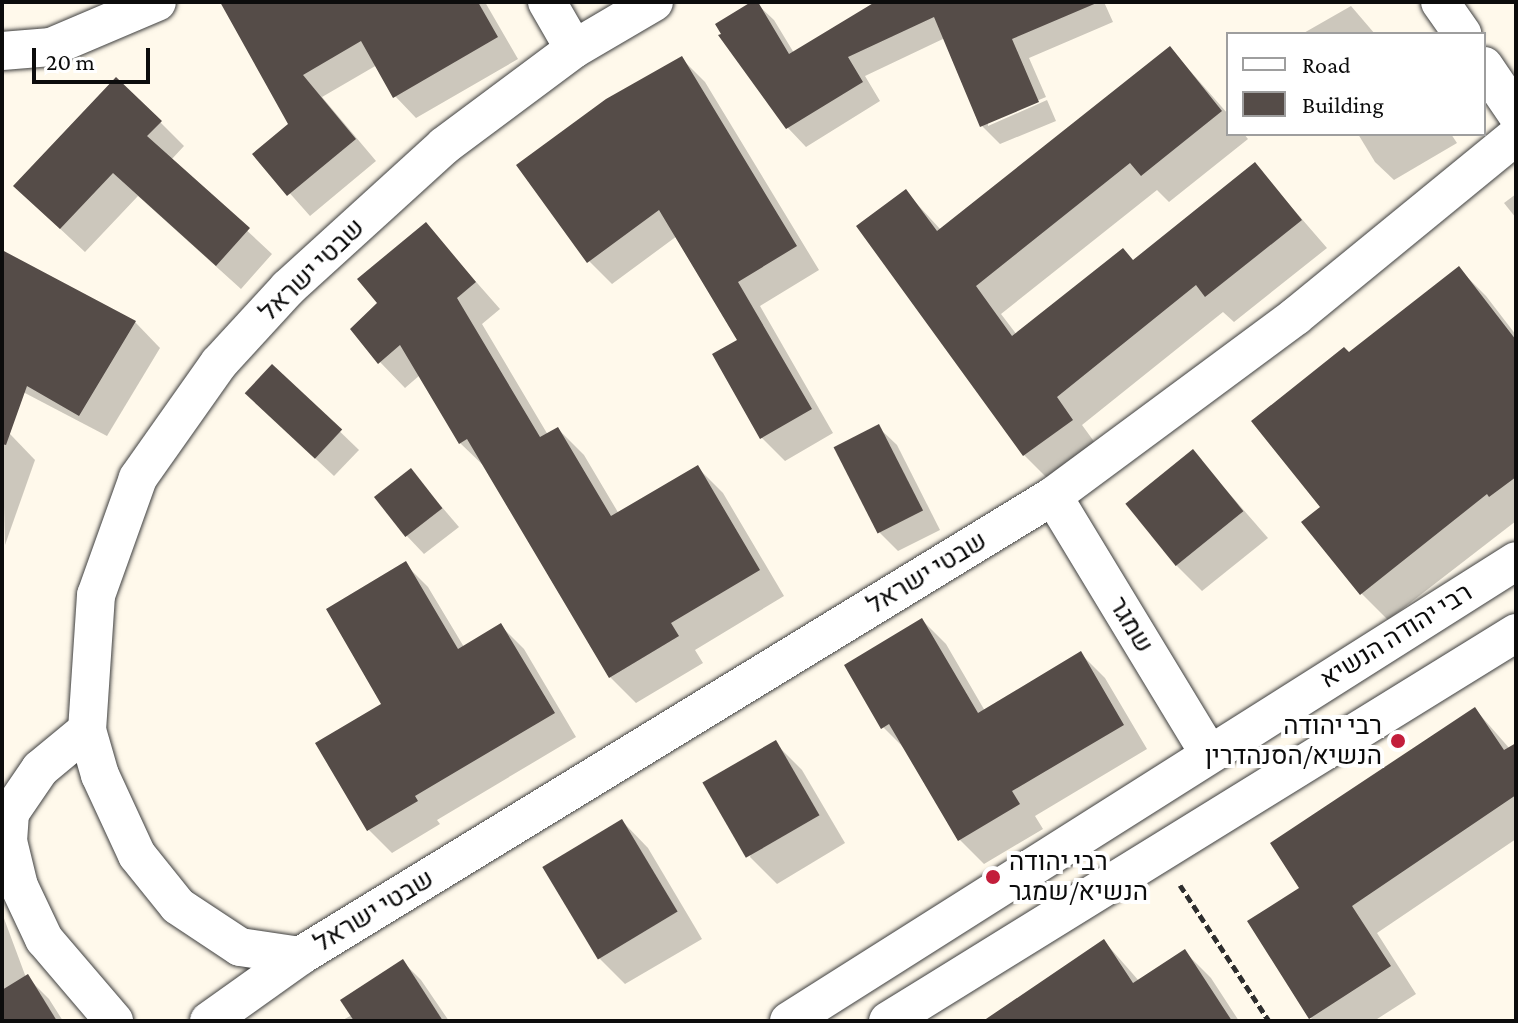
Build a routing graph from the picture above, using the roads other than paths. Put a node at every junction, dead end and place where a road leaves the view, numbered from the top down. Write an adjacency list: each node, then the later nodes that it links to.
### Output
1 (157, 2): 7 (street)
2 (547, 2): 6 (street)
3 (654, 2): 6 (street, שבטי ישראל)
4 (1440, 2): 5 (street)
5 (1461, 32)
6 (574, 49): 14 (street, שבטי ישראל)
7 (2, 51)
8 (1486, 69): 9 (street)
9 (1516, 113)
10 (1516, 136): 11 (street, שבטי ישראל)
11 (1053, 496): 15 (street, שמגר); 16 (street, שבטי ישראל)
12 (1516, 561): 15 (street, רבי יהודה הנשיא)
13 (1516, 633): 20 (street)
14 (87, 730): 16 (street, שבטי ישראל); 17 (street)
15 (1209, 754): 19 (street, רבי יהודה הנשיא)
16 (300, 956): 18 (street, שבטי ישראל)
17 (114, 1021)
18 (209, 1021)
19 (789, 1021)
20 (888, 1021)

